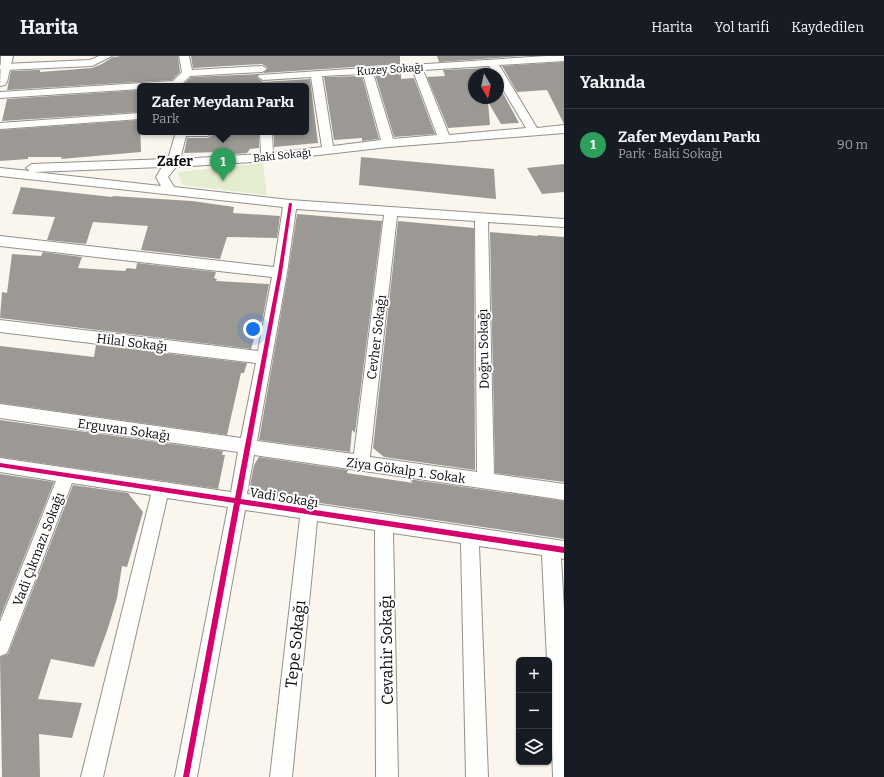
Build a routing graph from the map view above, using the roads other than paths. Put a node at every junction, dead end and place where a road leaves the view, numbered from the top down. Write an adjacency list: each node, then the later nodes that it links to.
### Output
1 (107, 56): 5 (street)
2 (184, 56): 10 (street)
3 (260, 56): 12 (street)
4 (564, 58): 7 (street, Kuzey Sokağı)
5 (4, 59): 13 (street)
6 (431, 61): 7 (street, Kuzey Sokağı); 8 (street, Kuzey Sokağı)
7 (492, 62): 20 (street)
8 (417, 67): 9 (street, Kuzey Sokağı); 23 (street)
9 (367, 71): 11 (street, Kuzey Sokağı); 24 (street)
10 (187, 73): 12 (street, Kuzey Sokağı); 14 (street)
11 (316, 74): 12 (street, Kuzey Sokağı); 25 (street)
12 (263, 78)
13 (0, 82)
14 (177, 83)
15 (137, 86): 16 (street)
16 (0, 95)
17 (137, 116): 18 (street)
18 (0, 126)
19 (564, 129): 20 (street, Baki Sokağı)
20 (533, 131): 23 (street, Baki Sokağı)
21 (180, 135): 27 (street)
22 (266, 135): 26 (street)
23 (444, 138): 24 (street, Baki Sokağı)
24 (388, 143): 25 (street, Baki Sokağı)
25 (328, 150): 26 (street, Baki Sokağı)
26 (267, 157): 27 (street, Baki Sokağı)
27 (173, 163): 28 (street, Baki Sokağı); 30 (street)
28 (0, 169)
29 (0, 172): 30 (street)
30 (171, 192): 31 (street)
31 (290, 204): 32 (street); 36 (street)
32 (391, 210): 33 (street); 41 (street, Cevher Sokağı)
33 (481, 216): 34 (street); 44 (street, Doğru Sokağı)
34 (564, 223)
35 (0, 242): 36 (street)
36 (280, 273): 38 (street)
37 (0, 326): 38 (street, Hilal Sokağı)
38 (264, 358): 40 (street)
39 (0, 411): 40 (street, Erguvan Sokağı)
40 (248, 446): 41 (street, Ziya Gökalp 1. Sokak); 47 (street)
41 (361, 464): 44 (street, Ziya Gökalp 1. Sokak)
42 (0, 465): 43 (street, Vadi Sokağı)
43 (67, 475): 45 (street, Vadi Sokağı); 52 (street, Vadi Çıkmazı Sokağı)
44 (486, 481): 46 (street, Ziya Gökalp 1. Sokak)
45 (162, 490): 47 (street, Vadi Sokağı); 53 (street)
46 (564, 492)
47 (237, 501): 48 (street, Vadi Sokağı); 54 (street)
48 (309, 512): 49 (street, Vadi Sokağı); 55 (street, Tepe Sokağı)
49 (384, 523): 50 (street, Vadi Sokağı); 56 (street, Cevahir Sokağı)
50 (470, 536): 51 (street, Vadi Sokağı); 57 (street)
51 (558, 549): 58 (street)
52 (0, 646)
53 (92, 777)
54 (186, 777)
55 (280, 777)
56 (387, 777)
57 (477, 777)
58 (564, 777)

